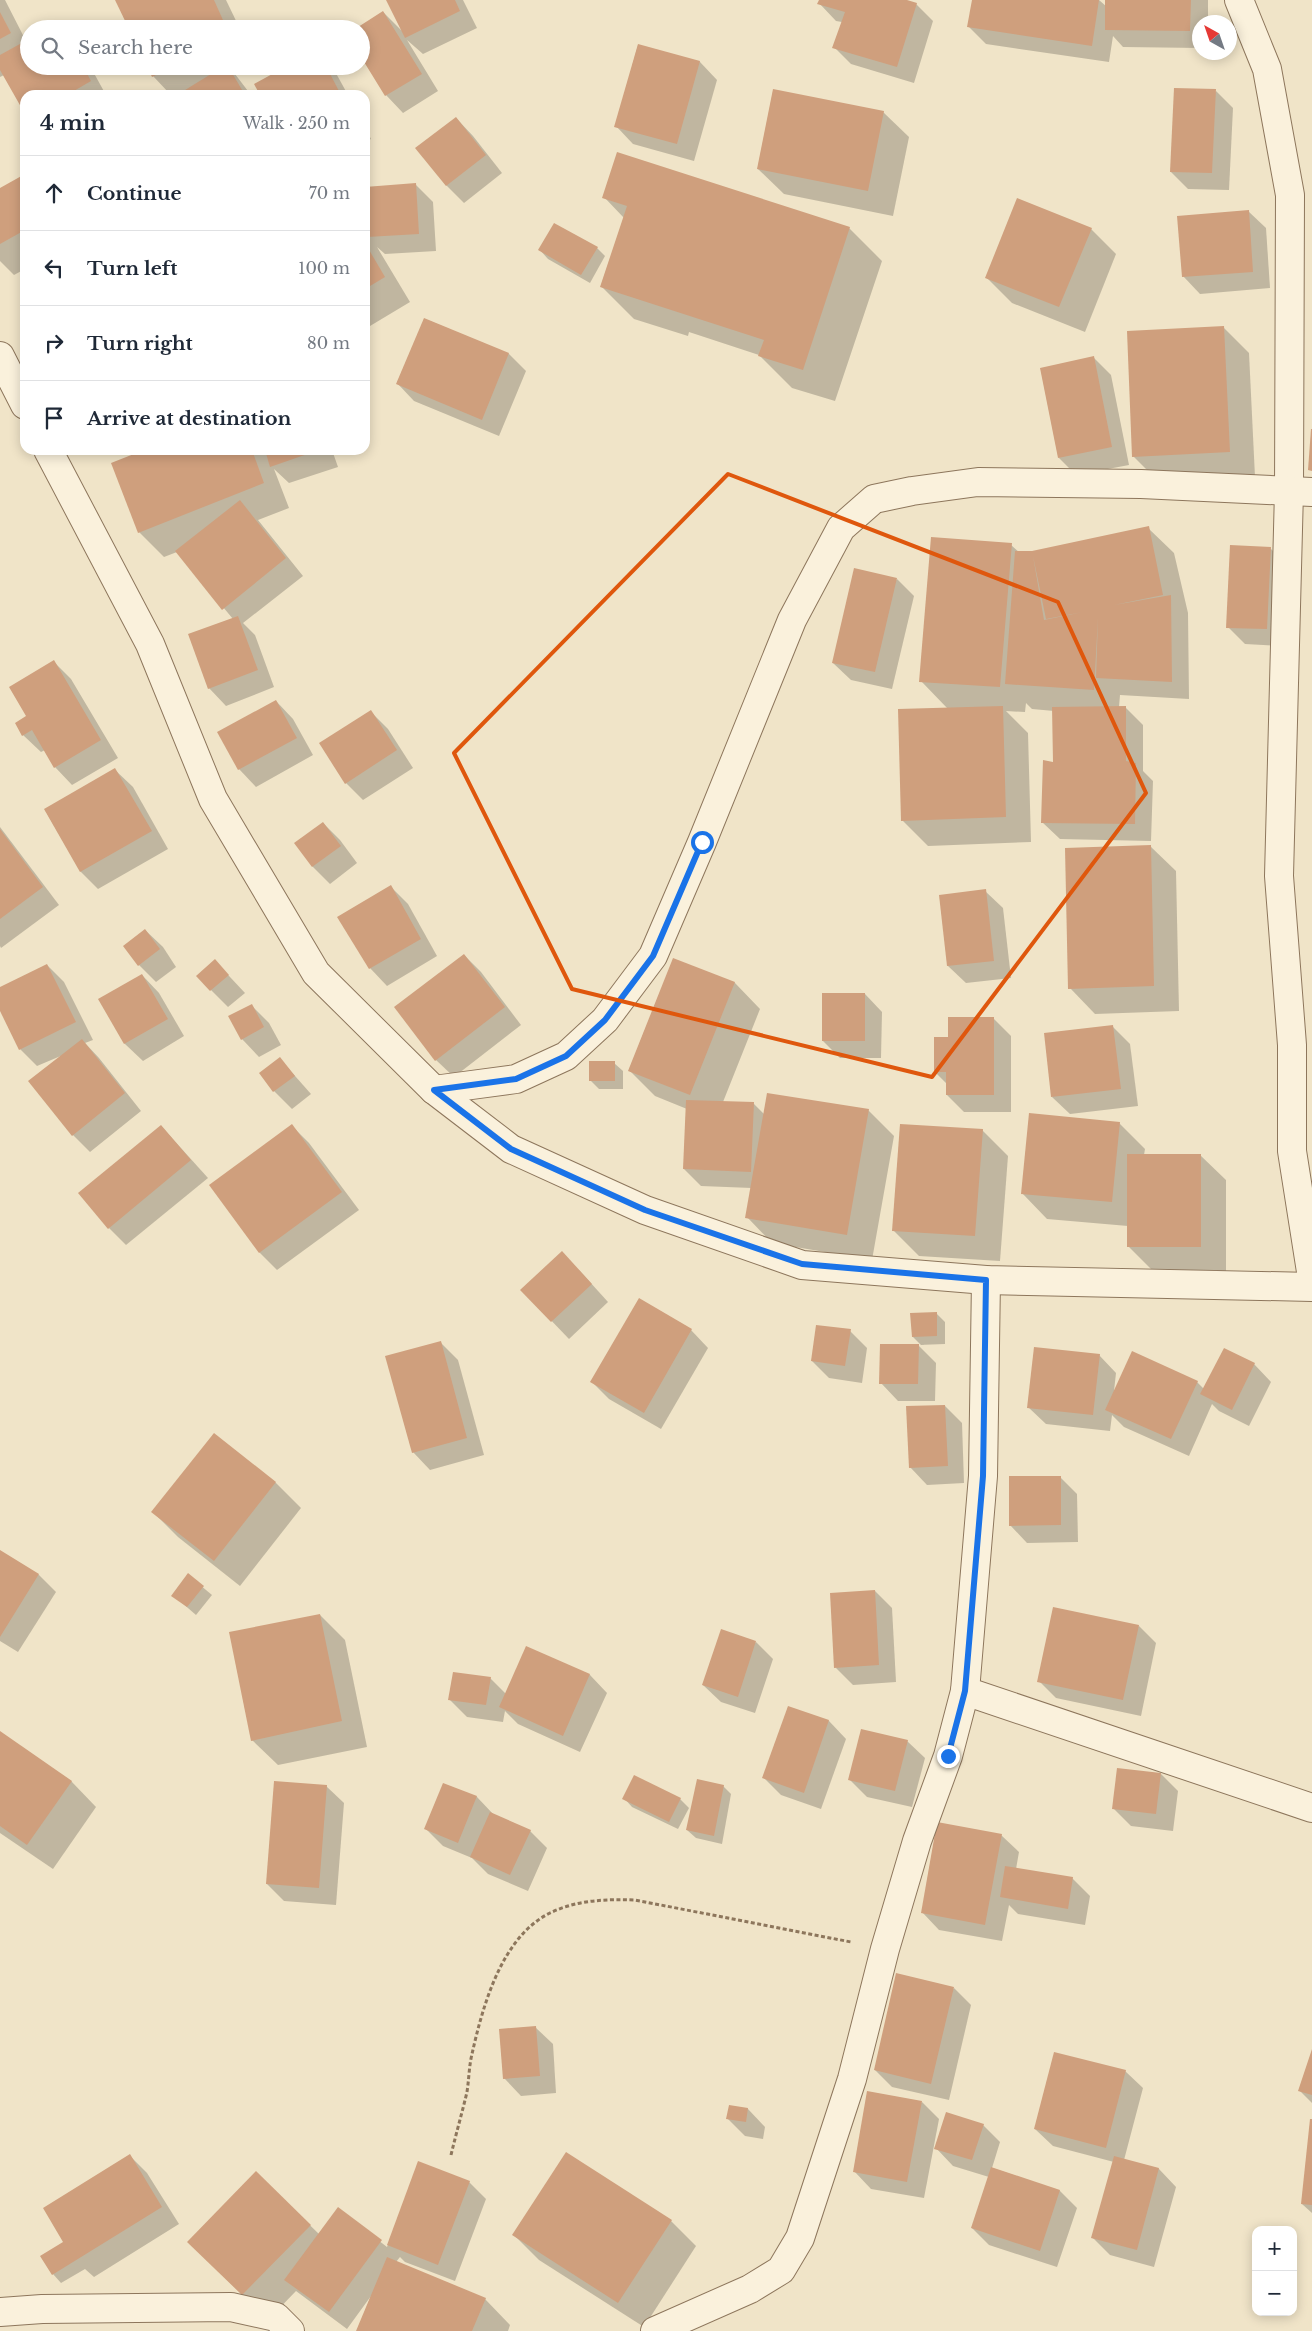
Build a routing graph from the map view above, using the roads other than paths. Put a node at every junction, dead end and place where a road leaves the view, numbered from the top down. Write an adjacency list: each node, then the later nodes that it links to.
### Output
1 (1239, 0): 5 (street)
2 (0, 356): 3 (street)
3 (20, 395)
4 (51, 455): 6 (street)
5 (1301, 492): 6 (street); 7 (street)
6 (434, 1090): 8 (street)
7 (1312, 1278)
8 (986, 1280): 9 (street); 10 (street)
9 (1312, 1287)
10 (965, 1691): 11 (street); 14 (street)
11 (1312, 1808)
12 (0, 2312): 13 (street)
13 (290, 2331)
14 (655, 2331)

